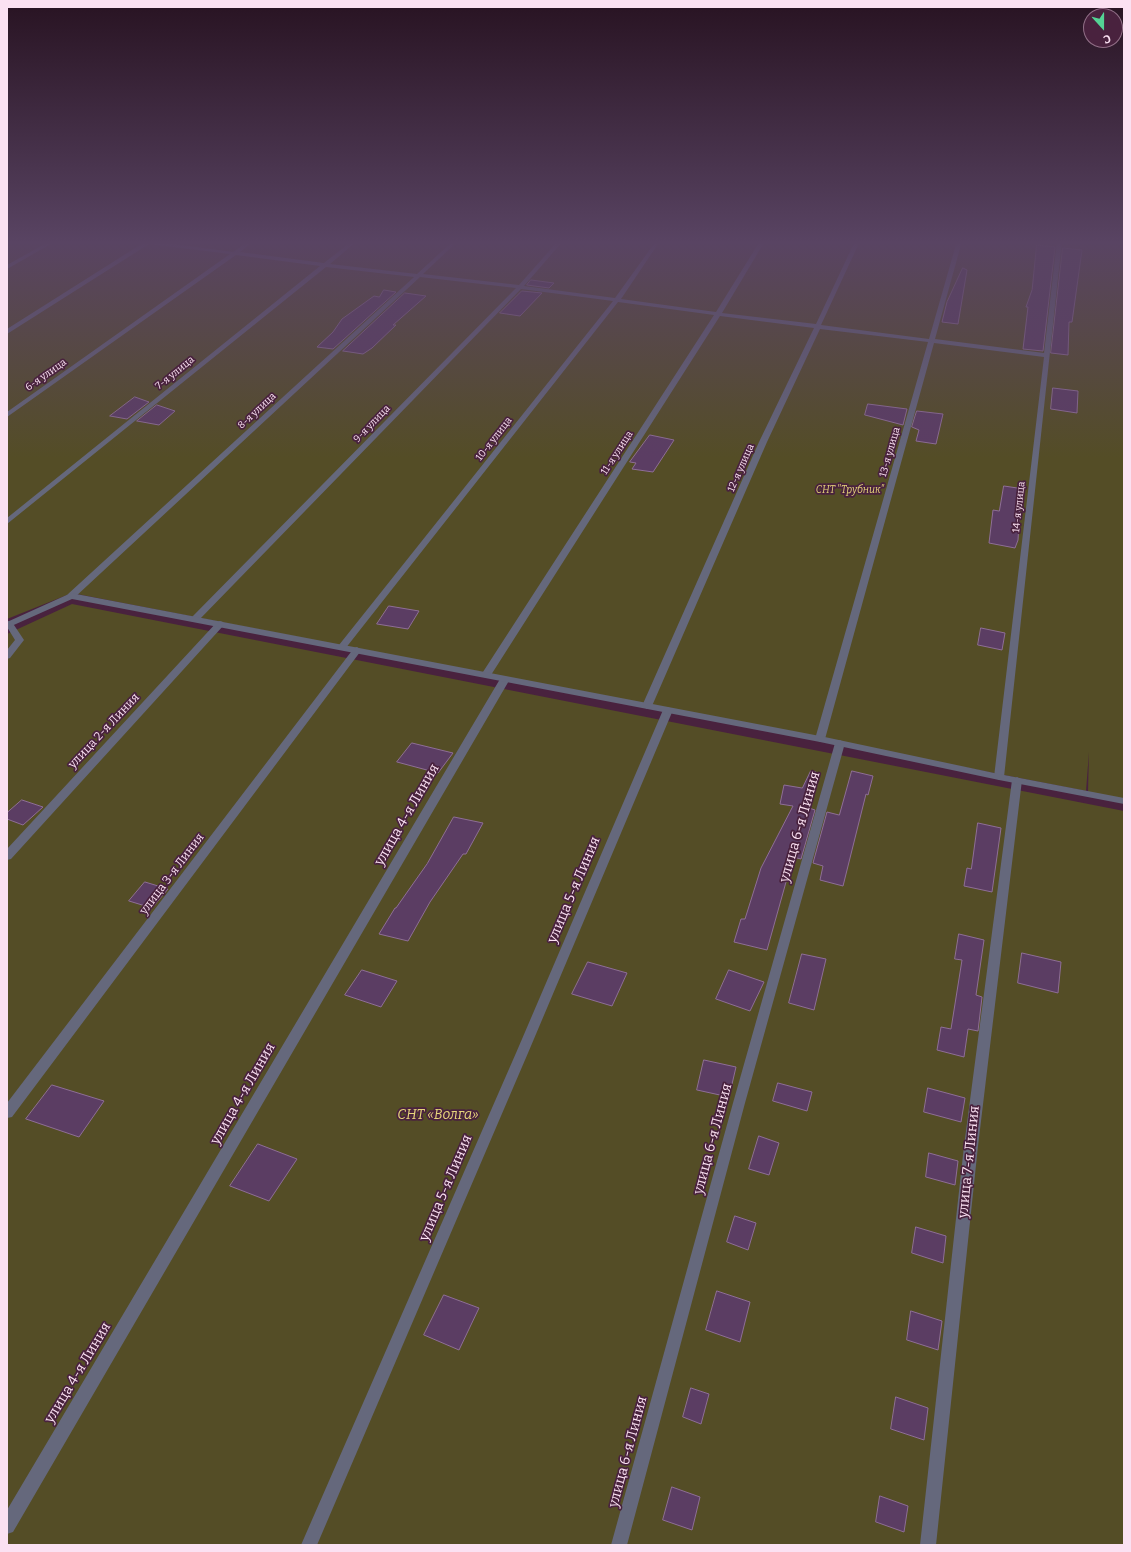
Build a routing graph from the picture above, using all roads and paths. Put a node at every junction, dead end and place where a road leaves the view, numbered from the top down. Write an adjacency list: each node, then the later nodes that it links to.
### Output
1 (36, 313): 13 (street)
2 (149, 313): 16 (street, 6-я улица)
3 (265, 313): 17 (street, 7-я улица)
4 (378, 313): 18 (street, 8-я улица)
5 (494, 313): 19 (street, 9-я улица)
6 (606, 313): 22 (street, 10-я улица)
7 (714, 313): 11 (street)
8 (824, 313): 12 (street, 12-я улица)
9 (940, 313): 14 (street, 13-я улица)
10 (1051, 313): 15 (street, 14-я улица)
11 (718, 314): 12 (street); 25 (street, 11-я улица)
12 (818, 325): 14 (street); 27 (street, 12-я улица)
13 (7, 332)
14 (932, 340): 15 (street); 29 (street, 13-я улица)
15 (1046, 355): 31 (street, 14-я улица)
16 (7, 415)
17 (7, 522)
18 (71, 596): 19 (street); 21 (street, 8-я улица)
19 (195, 619): 20 (street)
20 (220, 624): 22 (street); 34 (street, улица 2-я Линия)
21 (8, 625): 24 (street)
22 (342, 647): 23 (street)
23 (357, 650): 25 (street); 35 (street, улица 3-я Линия)
24 (7, 656)
25 (486, 675): 26 (street)
26 (505, 679): 27 (street); 36 (street, улица 4-я Линия)
27 (647, 706): 28 (street)
28 (668, 710): 29 (street); 37 (street, улица 5-я Линия)
29 (820, 739): 30 (street)
30 (840, 743): 31 (street); 38 (street, улица 6-я Линия)
31 (999, 777): 32 (street)
32 (1016, 780): 33 (street); 39 (street, улица 7-я Линия)
33 (1124, 801)
34 (7, 856)
35 (7, 1113)
36 (7, 1526)
37 (309, 1545)
38 (619, 1545)
39 (928, 1545)

